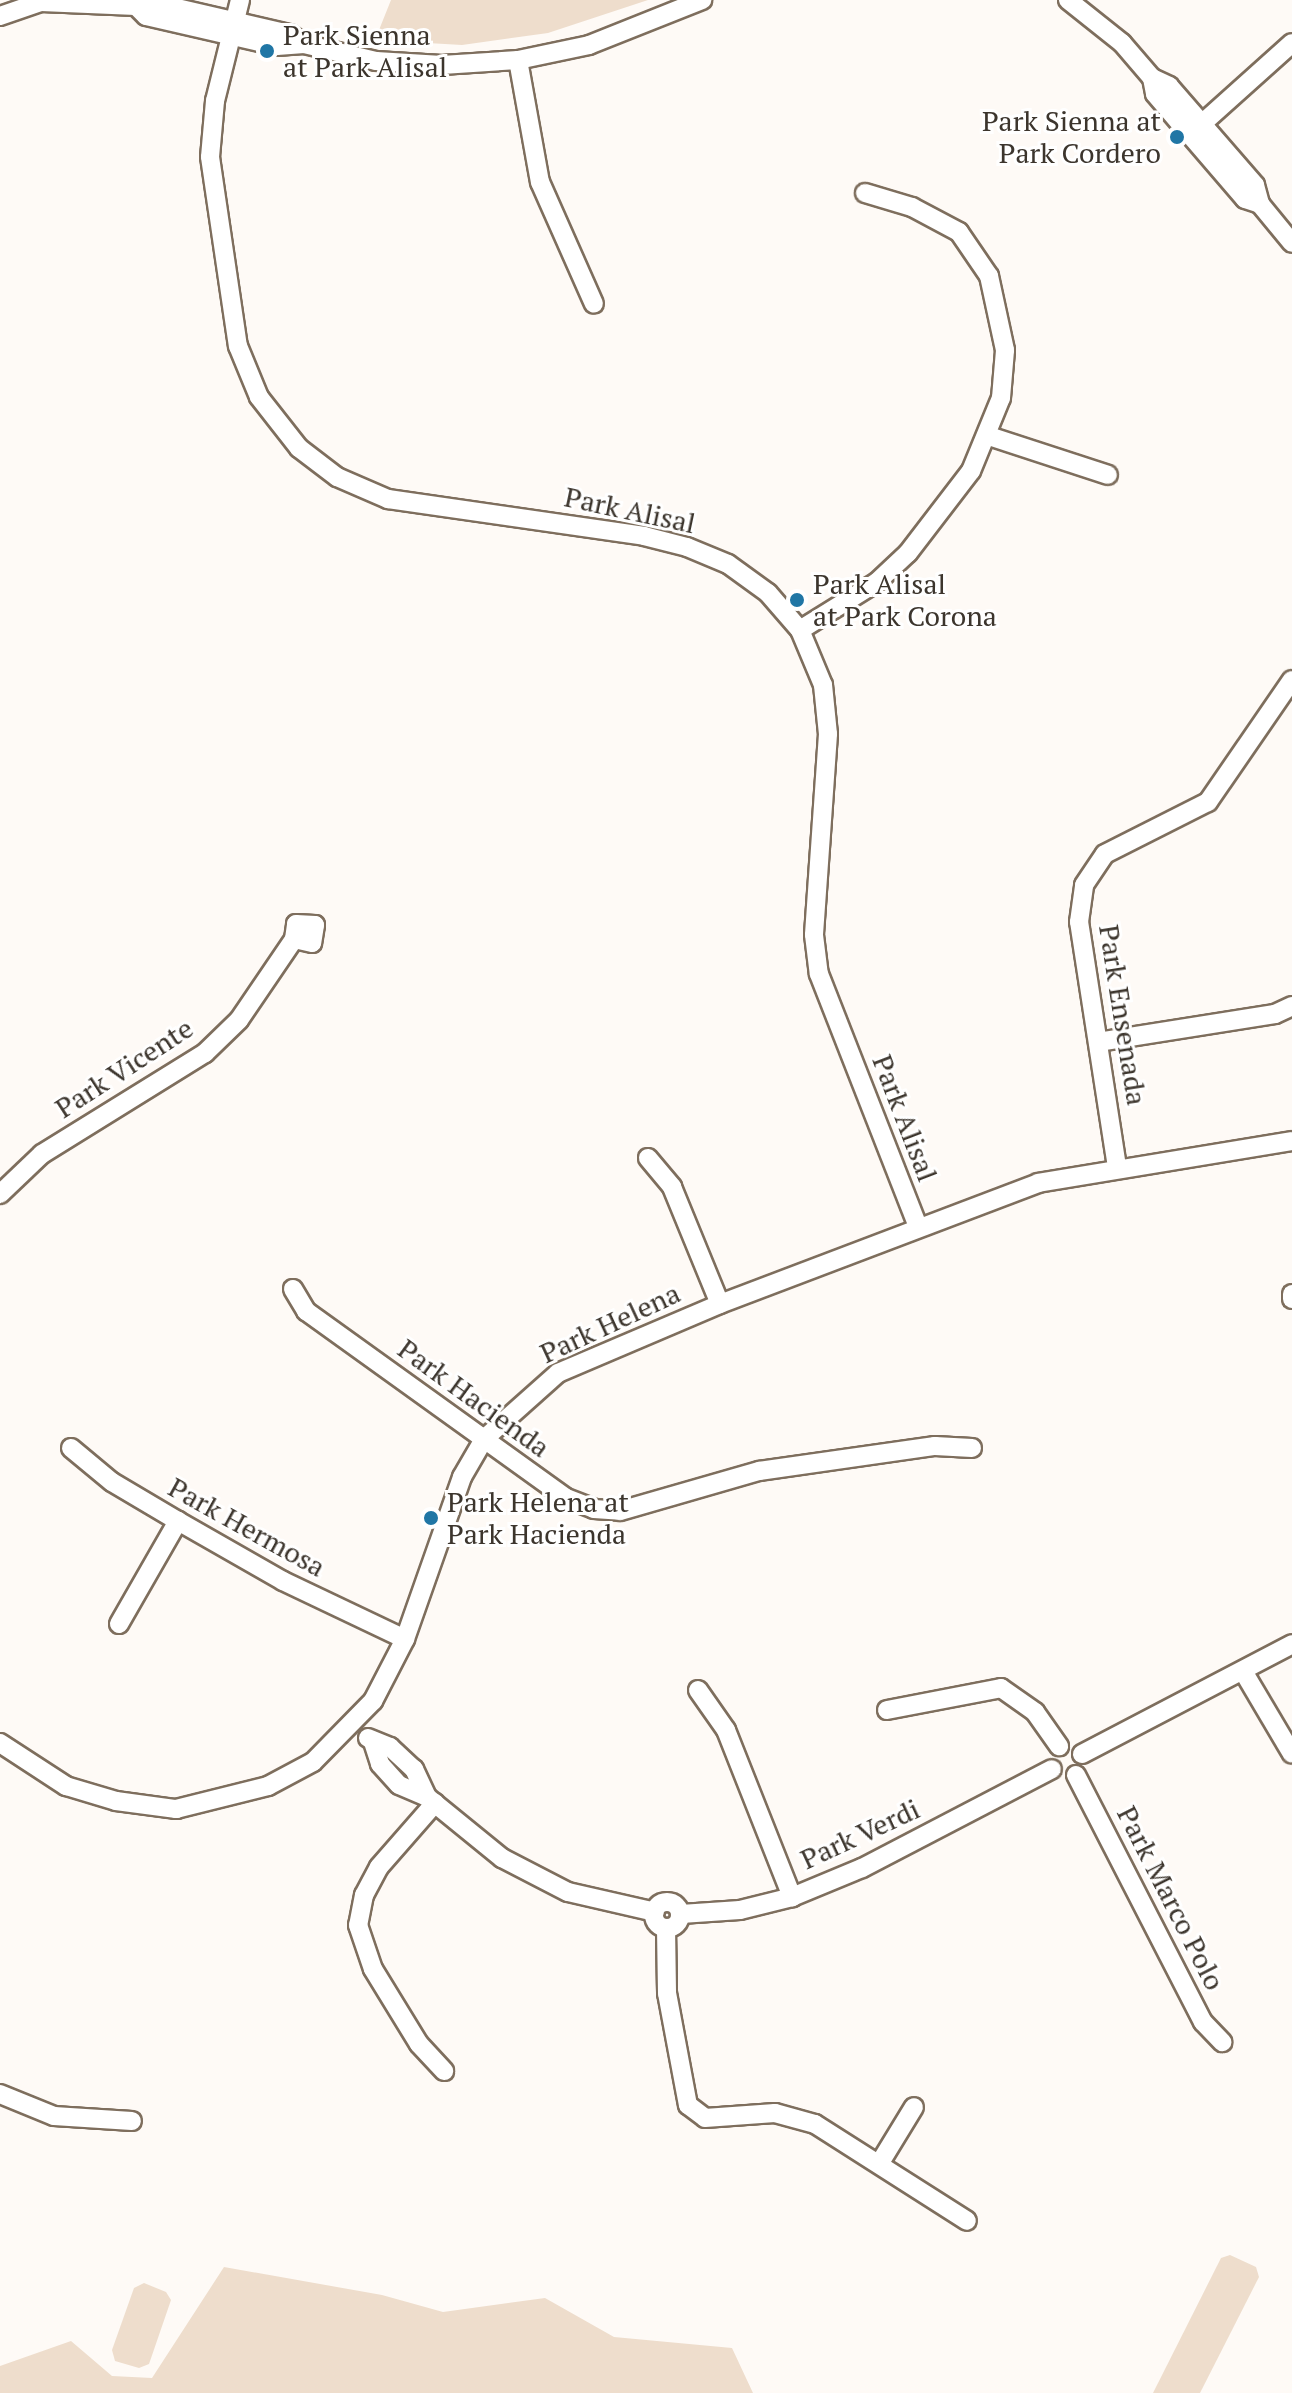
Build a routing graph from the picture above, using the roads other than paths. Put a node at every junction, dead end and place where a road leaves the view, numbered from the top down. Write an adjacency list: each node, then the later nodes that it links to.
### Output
1 (240, 0): 6 (street, Park Alisal)
2 (702, 0): 8 (street)
3 (1068, 0): 4 (street)
4 (1095, 7): 9 (street)
5 (0, 16): 6 (street)
6 (231, 28): 8 (street); 15 (street, Park Alisal)
7 (1292, 43): 9 (street)
8 (518, 60): 12 (street)
9 (1197, 129): 11 (street)
10 (865, 193): 13 (street)
11 (1292, 243)
12 (594, 304)
13 (989, 436): 14 (street); 15 (street)
14 (1108, 475)
15 (800, 630): 24 (street, Park Alisal)
16 (1292, 680): 19 (street, Park Ensenada)
17 (294, 939): 23 (street, Park Vicente)
18 (1292, 1006): 19 (street)
19 (1098, 1042): 22 (street, Park Ensenada)
20 (1292, 1141): 22 (street, Park Helena)
21 (648, 1158): 26 (street)
22 (1117, 1167): 24 (street, Park Helena)
23 (0, 1194)
24 (918, 1227): 26 (street, Park Helena)
25 (293, 1289): 27 (street, Park Hacienda)
26 (720, 1304): 27 (street, Park Helena)
27 (484, 1439): 29 (street, Park Hacienda); 32 (street, Park Helena)
28 (71, 1448): 30 (street, Park Hermosa)
29 (972, 1448)
30 (178, 1521): 31 (street); 32 (street, Park Hermosa)
31 (119, 1624)
32 (405, 1639): 37 (street, Park Helena)
33 (1292, 1644): 34 (street)
34 (1243, 1671): 41 (street); 42 (street)
35 (698, 1690): 48 (street)
36 (887, 1710): 40 (street)
37 (354, 1725): 38 (street, Park Verdi); 39 (street, Park Helena)
38 (373, 1742): 43 (street, Park Verdi); 46 (street, Park Verdi)
39 (0, 1743)
40 (1059, 1746): 41 (street); 44 (street)
41 (1082, 1754): 45 (street)
42 (1292, 1754)
43 (407, 1763): 46 (street); 47 (street, Park Verdi)
44 (1052, 1769): 45 (street); 48 (street, Park Verdi)
45 (1076, 1775): 52 (street, Park Marco Polo)
46 (392, 1778): 47 (street, Park Verdi)
47 (431, 1800): 49 (street, Park Verdi); 53 (street)
48 (792, 1897): 50 (street, Park Verdi)
49 (655, 1912): 50 (street, Park Verdi); 51 (street)
50 (681, 1914): 51 (street)
51 (666, 1928): 57 (street)
52 (1222, 2042)
53 (444, 2071)
54 (0, 2094): 56 (street)
55 (914, 2107): 57 (street)
56 (132, 2121)
57 (881, 2161): 58 (street)
58 (967, 2221)

